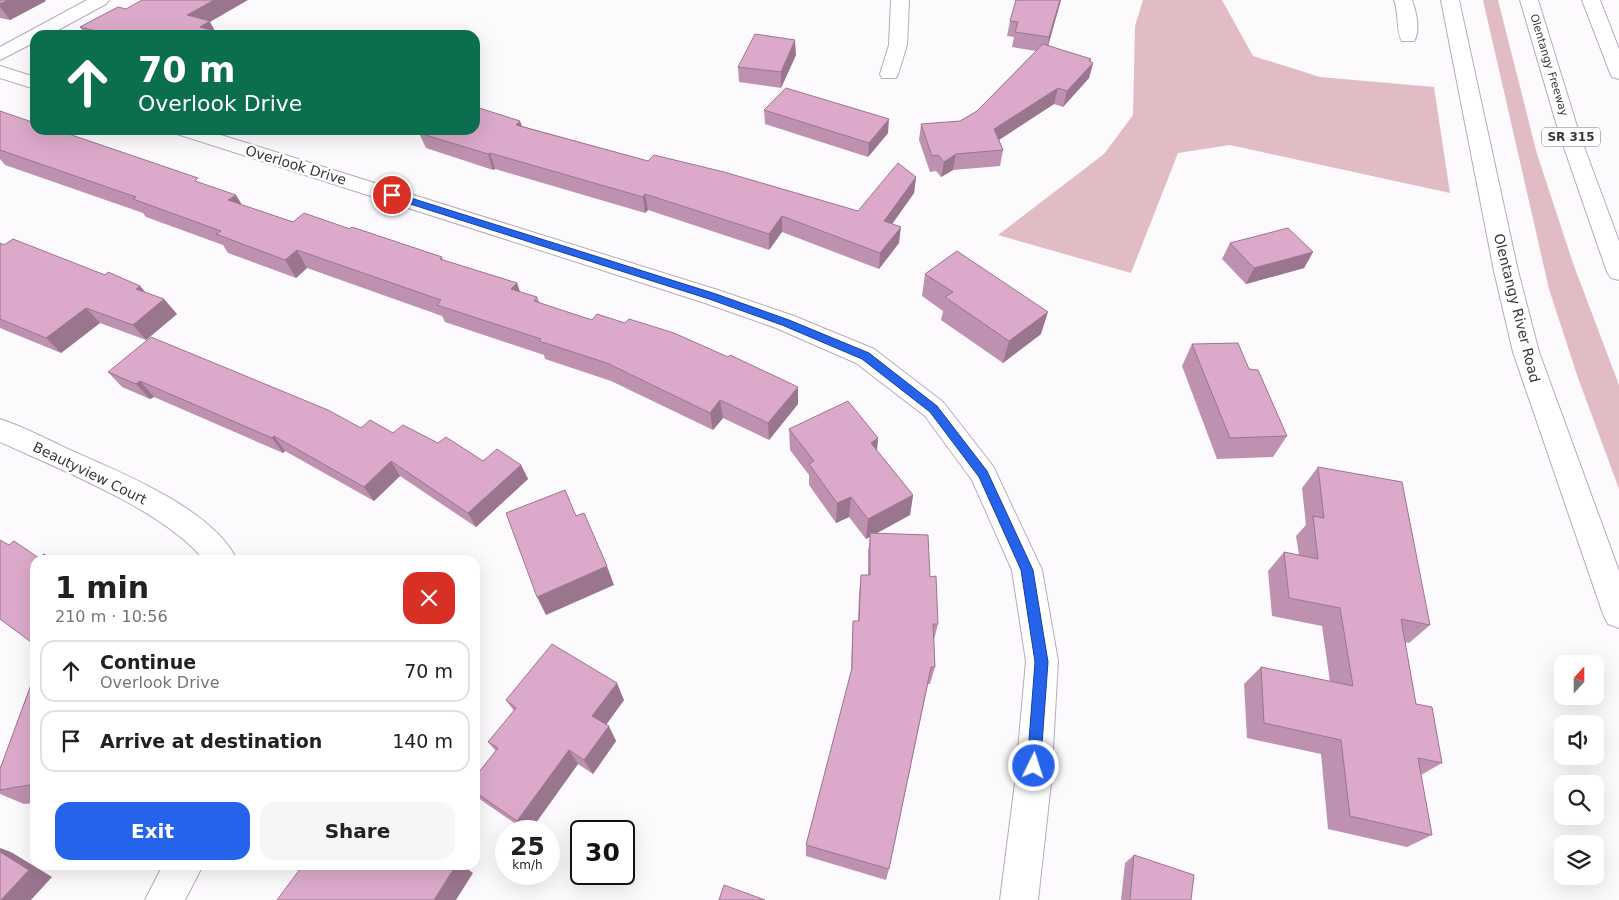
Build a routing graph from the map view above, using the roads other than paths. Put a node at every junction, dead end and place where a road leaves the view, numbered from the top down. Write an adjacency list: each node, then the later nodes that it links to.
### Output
1 (100, 0): 7 (main road)
2 (900, 0): 13 (main road)
3 (1403, 0): 8 (main road)
4 (1450, 0): 19 (main road, Olentangy River Road)
5 (1529, 0): 16 (main road, Olentangy Freeway / SR 315)
6 (1591, 0): 12 (main road)
7 (44, 30)
8 (1408, 37)
9 (30, 38): 10 (main road)
10 (0, 54)
11 (0, 72): 14 (main road)
12 (1619, 73)
13 (889, 74)
14 (30, 81)
15 (200, 135): 22 (main road, Overlook Drive)
16 (1619, 272)
17 (0, 430): 18 (main road, Beautyview Court)
18 (220, 555)
19 (1618, 611)
20 (181, 870): 21 (main road)
21 (164, 900)
22 (1019, 900)

